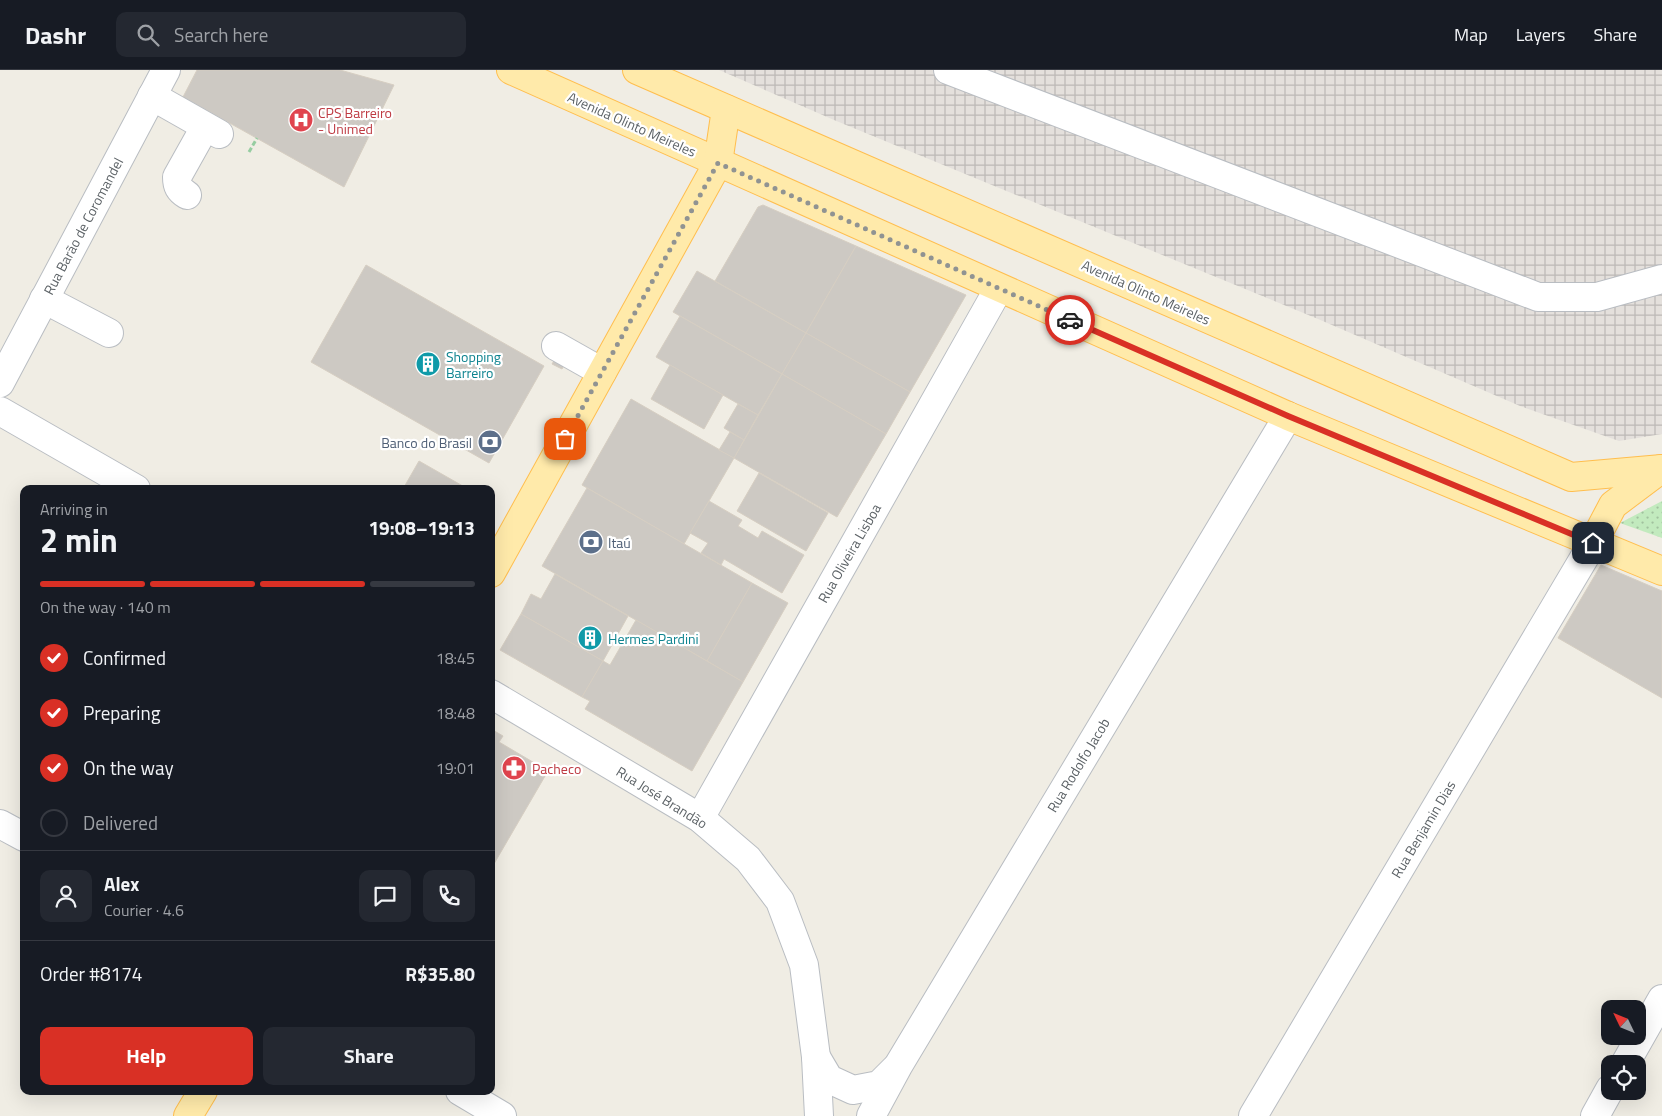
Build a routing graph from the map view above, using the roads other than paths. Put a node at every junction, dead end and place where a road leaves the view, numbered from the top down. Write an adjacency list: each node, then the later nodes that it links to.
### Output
1 (166, 70): 5 (street, Rua Barão de Coromandel)
2 (511, 70): 7 (main road, Avenida Olinto Meireles)
3 (637, 70): 6 (main road, Avenida Olinto Meireles)
4 (948, 70): 9 (street)
5 (152, 96): 8 (street); 11 (street, Rua Barão de Coromandel)
6 (726, 109): 7 (main road); 18 (main road, Avenida Olinto Meireles)
7 (718, 163): 10 (main road, Avenida Olinto Meireles); 14 (main road)
8 (186, 195)
9 (1662, 279)
10 (999, 288): 17 (main road, Avenida Olinto Meireles); 24 (street, Rua Oliveira Lisboa)
11 (44, 299): 12 (street); 15 (street, Rua Barão de Coromandel)
12 (110, 333)
13 (556, 346): 14 (street)
14 (602, 372): 21 (main road)
15 (0, 383)
16 (0, 411): 19 (street)
17 (1288, 416): 20 (main road, Avenida Olinto Meireles); 30 (street, Rua Rodolfo Jacob)
18 (1661, 469): 20 (main road)
19 (129, 485)
20 (1593, 543): 22 (main road, Avenida Olinto Meireles); 38 (street, Rua Benjamin Dias)
21 (495, 567)
22 (1662, 571)
23 (495, 696): 24 (street, Rua José Brandão)
24 (700, 818): 29 (street, Rua José Brandão)
25 (0, 824): 26 (street)
26 (20, 835)
27 (1662, 999): 28 (street)
28 (1630, 1055)
29 (816, 1057): 30 (street); 36 (street, Rua José Brandão)
30 (898, 1066): 37 (street, Rua Rodolfo Jacob)
31 (201, 1095): 34 (main road)
32 (467, 1095): 35 (street)
33 (1604, 1100): 39 (street)
34 (188, 1116)
35 (502, 1116)
36 (819, 1116)
37 (871, 1116)
38 (1253, 1116)
39 (1595, 1116)

